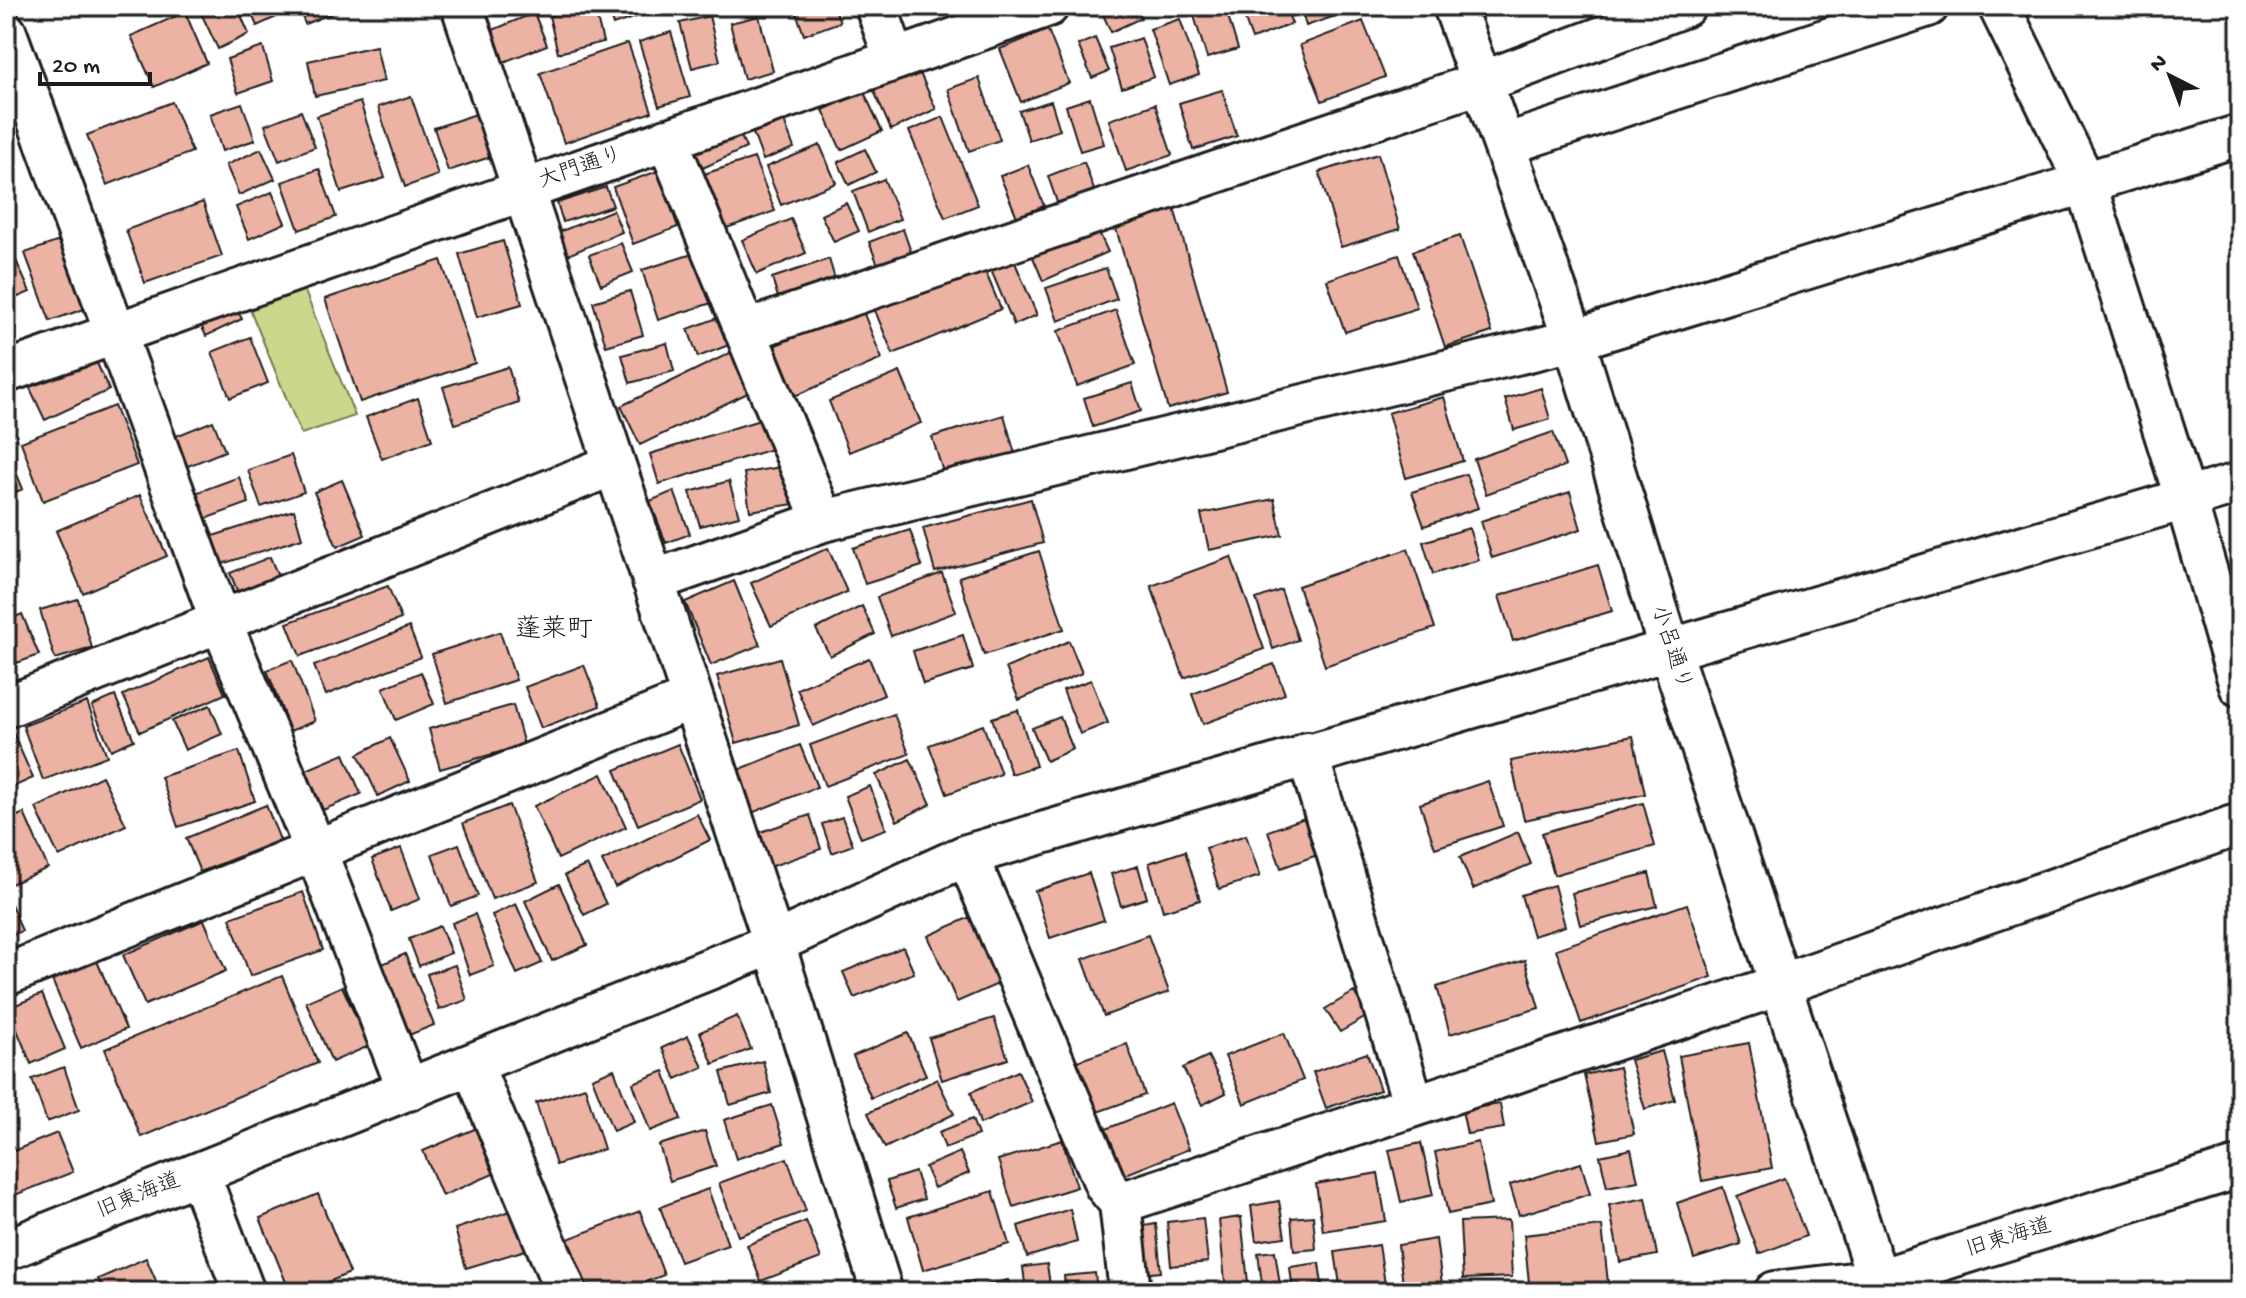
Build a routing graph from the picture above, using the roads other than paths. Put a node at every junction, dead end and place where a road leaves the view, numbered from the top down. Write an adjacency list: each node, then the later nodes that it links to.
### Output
1 (462, 6): 15 (street)
2 (876, 6): 9 (street)
3 (1048, 6): 9 (street, 大門通り)
4 (1454, 6): 10 (street, 小呂通り)
5 (1685, 6): 10 (street)
6 (1928, 6): 13 (street)
7 (1999, 6): 14 (street)
8 (6, 33): 17 (street)
9 (895, 59): 12 (street, 大門通り)
10 (1480, 83): 13 (street, 小呂通り); 16 (street)
11 (2240, 135): 14 (street)
12 (667, 139): 15 (street, 大門通り); 16 (street)
13 (1504, 145): 18 (street, 小呂通り)
14 (2085, 182): 18 (street); 22 (street)
15 (522, 190): 17 (street, 大門通り); 20 (street)
16 (745, 331): 23 (street)
17 (114, 332): 19 (street, 大門通り); 25 (street)
18 (1574, 340): 23 (street); 26 (street, 小呂通り)
19 (6, 372)
20 (613, 465): 24 (street); 25 (street)
21 (2240, 483): 22 (street)
22 (2186, 500): 26 (street); 27 (street)
23 (823, 521): 24 (street)
24 (653, 581): 28 (street)
25 (221, 622): 29 (street); 32 (street)
26 (1670, 651): 30 (street); 36 (street, 小呂通り)
27 (2240, 686)
28 (691, 699): 32 (street); 34 (street)
29 (6, 707)
30 (1307, 753): 33 (street); 39 (street)
31 (2240, 824): 36 (street)
32 (316, 851): 35 (street); 38 (street)
33 (967, 855): 34 (street); 42 (street)
34 (774, 943): 37 (street); 47 (street)
35 (6, 975)
36 (1780, 985): 39 (street); 44 (street, 小呂通り)
37 (472, 1064): 38 (street); 46 (street)
38 (408, 1090): 41 (street)
39 (1413, 1103): 42 (street)
40 (2240, 1167): 44 (street, 旧東海道)
41 (199, 1174): 43 (street, 旧東海道); 45 (street, 旧東海道)
42 (1120, 1203): 48 (street)
43 (6, 1250)
44 (1880, 1286): 49 (street, 旧東海道)
45 (244, 1292)
46 (566, 1292)
47 (882, 1292)
48 (1130, 1292)
49 (1775, 1292)

